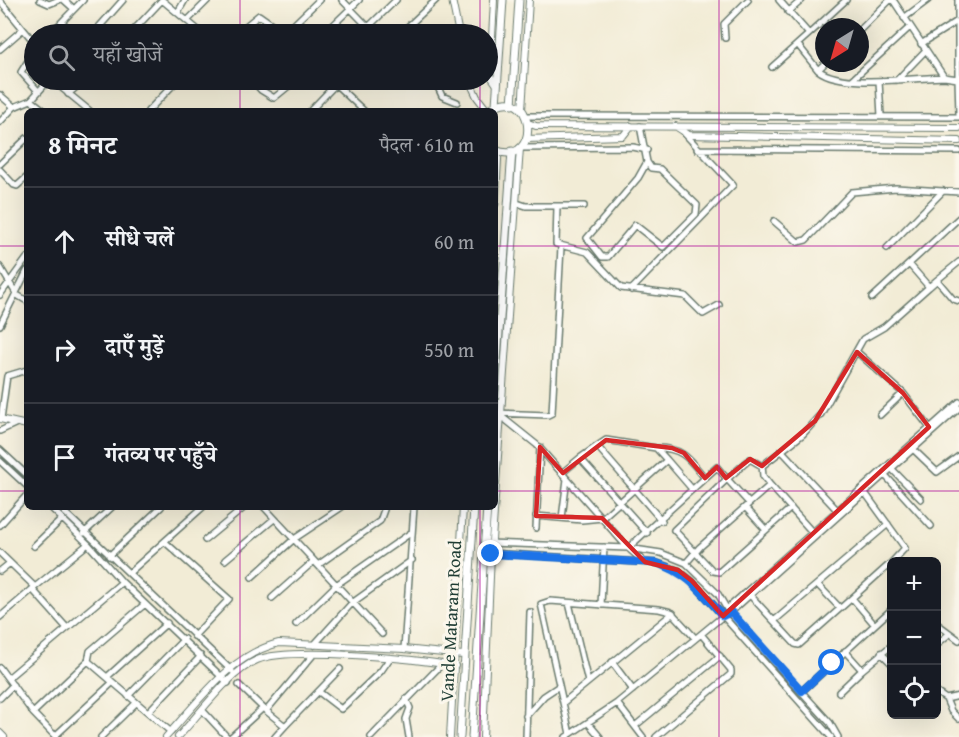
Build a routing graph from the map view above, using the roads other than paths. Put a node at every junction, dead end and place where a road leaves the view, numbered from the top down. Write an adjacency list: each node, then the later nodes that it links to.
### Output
1 (40, 0): 2 (street)
2 (62, 0): 27 (street)
3 (83, 0): 27 (street)
4 (123, 0): 35 (street)
5 (162, 0): 28 (street); 36 (street)
6 (185, 0): 28 (street)
7 (208, 0): 32 (street)
8 (319, 0): 40 (street)
9 (342, 0): 26 (street)
10 (358, 0): 26 (street)
11 (396, 0): 43 (street)
12 (436, 0): 44 (street)
13 (452, 0): 45 (street)
14 (494, 0): 46 (street)
15 (503, 0): 57 (main road)
16 (519, 0): 80 (main road)
17 (529, 0): 91 (street)
18 (748, 0): 50 (street)
19 (779, 0): 29 (street)
20 (802, 0): 29 (street)
21 (846, 0): 49 (street)
22 (892, 0): 30 (street); 33 (street)
23 (928, 0): 30 (street)
24 (958, 0): 31 (street)
25 (1, 1): 48 (street)
26 (350, 8): 41 (street); 42 (street)
27 (74, 9): 34 (street)
28 (178, 12): 32 (street)
29 (788, 12): 49 (street)
30 (904, 18): 47 (street)
31 (958, 20): 51 (street); 61 (street)
32 (187, 21): 37 (street)
33 (869, 22)
34 (60, 24)
35 (102, 24)
36 (139, 24)
37 (191, 24)
38 (248, 24): 39 (street)
39 (271, 24)
40 (295, 24)
41 (334, 24)
42 (365, 24)
43 (371, 24)
44 (411, 24)
45 (457, 24)
46 (493, 24)
47 (910, 27): 51 (street); 60 (street)
48 (22, 30): 53 (street)
49 (809, 34): 52 (street)
50 (724, 38)
51 (921, 44): 54 (street)
52 (798, 45): 55 (street); 56 (street)
53 (0, 49)
54 (925, 51): 59 (street); 62 (street)
55 (815, 66)
56 (772, 67)
57 (498, 71)
58 (821, 72): 60 (street)
59 (944, 77): 61 (street); 62 (street)
60 (853, 79): 63 (street)
61 (958, 79): 90 (street)
62 (897, 80): 63 (street)
63 (879, 81): 89 (street)
64 (63, 90): 75 (street)
65 (73, 90): 75 (street)
66 (168, 90): 84 (street)
67 (261, 90): 68 (street)
68 (284, 90)
69 (327, 90): 85 (street)
70 (342, 90): 86 (street)
71 (439, 90): 78 (street)
72 (474, 90): 87 (street)
73 (497, 90): 79 (main road)
74 (38, 91): 77 (street)
75 (68, 94): 83 (street)
76 (0, 95): 81 (street)
77 (31, 100): 81 (street); 82 (street)
78 (457, 102)
79 (496, 105): 80 (main road); 88 (main road)
80 (512, 105): 91 (main road)
81 (14, 107): 92 (street)
82 (41, 108)
83 (86, 108)
84 (151, 108)
85 (312, 108)
86 (359, 108)
87 (485, 108)
88 (492, 108)
89 (881, 116): 90 (street); 91 (street)
90 (959, 116)
91 (525, 117): 93 (street); 98 (main road)
92 (0, 120)
93 (631, 126): 94 (street); 98 (street)
94 (640, 126): 95 (street); 103 (street)
95 (679, 126): 96 (street); 97 (street)
96 (959, 128)
97 (685, 134): 100 (street); 102 (street)
98 (526, 139): 101 (main road)
99 (24, 141): 107 (street)
100 (959, 141)
101 (516, 149): 103 (street); 104 (main road); 112 (street); 136 (main road)
102 (697, 149): 105 (street); 127 (street)
103 (647, 150): 106 (street)
104 (498, 151)
105 (959, 151)
106 (647, 162): 106 (street)
107 (0, 164)
108 (0, 170): 109 (street)
109 (24, 180)
110 (943, 191): 111 (street); 116 (street); 118 (street)
111 (959, 192)
112 (518, 203): 113 (street); 141 (street)
113 (557, 206): 114 (street); 117 (street)
114 (584, 206)
115 (959, 218): 121 (street)
116 (774, 221)
117 (561, 247): 127 (street); 141 (street)
118 (887, 248)
119 (959, 262): 124 (street)
120 (24, 263): 125 (street)
121 (909, 264): 126 (street); 130 (street)
122 (0, 267): 125 (street)
123 (24, 276): 129 (street)
124 (937, 280): 126 (street); 132 (street)
125 (10, 281): 128 (street); 129 (street)
126 (929, 287): 135 (street)
127 (631, 290): 133 (street)
128 (0, 295)
129 (17, 295): 131 (street); 134 (street)
130 (872, 298)
131 (24, 299)
132 (959, 301)
133 (719, 305)
134 (0, 325)
135 (857, 352): 138 (street); 154 (street)
136 (498, 354)
137 (24, 371): 143 (street)
138 (903, 393): 142 (street); 146 (street)
139 (959, 402): 146 (street)
140 (959, 408): 146 (street)
141 (500, 414): 148 (street); 150 (street)
142 (880, 415)
143 (1, 419): 144 (street)
144 (15, 424): 145 (street); 147 (street)
145 (24, 425)
146 (930, 429): 152 (street); 171 (street)
147 (0, 431)
148 (498, 436)
149 (597, 446): 151 (street); 156 (street); 169 (street)
150 (540, 447): 162 (street); 193 (street)
151 (656, 448): 157 (street); 164 (street)
152 (913, 448): 155 (street); 160 (street)
153 (0, 450): 161 (street)
154 (782, 451): 159 (street); 177 (street)
155 (959, 456)
156 (580, 458): 162 (street); 174 (street)
157 (667, 460): 169 (street); 170 (street)
158 (0, 461): 167 (street)
159 (762, 466): 166 (street); 168 (street)
160 (891, 468): 163 (street); 173 (street)
161 (24, 472)
162 (562, 473): 165 (street)
163 (884, 474): 171 (street); 201 (street)
164 (705, 478): 166 (street); 170 (street)
165 (567, 479): 194 (street); 195 (street)
166 (727, 479): 175 (street); 216 (street)
167 (24, 483)
168 (770, 485): 175 (street); 176 (street)
169 (634, 488): 174 (street); 198 (street)
170 (692, 489): 198 (street)
171 (863, 489): 177 (street); 192 (street); 199 (street)
172 (24, 498): 200 (street)
173 (921, 499)
174 (619, 501): 195 (street); 206 (street)
175 (747, 505): 203 (street); 216 (street)
176 (791, 508): 203 (street); 207 (street)
177 (837, 509): 192 (street); 207 (street)
178 (53, 510): 196 (street)
179 (62, 510): 205 (street)
180 (108, 510): 205 (street)
181 (158, 510): 219 (street)
182 (200, 510): 210 (street)
183 (240, 510): 209 (street)
184 (266, 510): 197 (street)
185 (338, 510): 208 (street)
186 (383, 510): 226 (street)
187 (414, 510): 204 (street)
188 (463, 510): 269 (street)
189 (474, 510): 269 (main road, Vande Mataram Road)
190 (487, 510): 211 (main road, Vande Mataram Road)
191 (491, 510): 211 (street)
192 (842, 514): 207 (street)
193 (536, 516): 194 (street); 202 (street)
194 (562, 518): 195 (street)
195 (602, 518): 215 (street)
196 (62, 519): 212 (street); 213 (street)
197 (274, 519): 208 (street); 221 (street)
198 (662, 520): 206 (street)
199 (888, 524): 220 (street); 234 (street)
200 (0, 525)
201 (932, 526)
202 (536, 528)
203 (766, 530): 216 (street)
204 (412, 532): 222 (street); 233 (street)
205 (84, 533): 219 (street)
206 (647, 533): 215 (street)
207 (814, 534): 236 (street)
208 (294, 539): 226 (street); 231 (street)
209 (205, 540)
210 (165, 542): 230 (street); 258 (street)
211 (488, 543): 214 (street); 218 (main road, Vande Mataram Road)
212 (88, 544): 232 (street); 235 (street)
213 (34, 546)
214 (604, 548): 215 (street); 223 (street)
215 (628, 548): 224 (street); 227 (street)
216 (695, 551): 227 (street)
217 (0, 553): 225 (street)
218 (488, 553): 223 (street); 328 (main road, Vande Mataram Road); 329 (street)
219 (108, 556): 230 (street)
220 (897, 557)
221 (225, 560)
222 (412, 560): 239 (street); 265 (street)
223 (603, 560): 224 (street); 242 (street)
224 (645, 562): 248 (street)
225 (9, 563): 229 (street); 235 (street)
226 (316, 563): 233 (street); 237 (street)
227 (686, 563): 244 (street)
228 (887, 566): 238 (street)
229 (0, 572)
230 (129, 573): 258 (street)
231 (252, 577)
232 (122, 582): 241 (street); 254 (street)
233 (336, 585): 239 (street); 252 (street)
234 (818, 585): 243 (street); 250 (street)
235 (34, 588): 249 (street); 254 (street)
236 (748, 592): 244 (street); 250 (street)
237 (272, 598)
238 (852, 598): 243 (street); 253 (street)
239 (352, 603): 256 (street); 263 (street)
240 (569, 603): 242 (street); 286 (street); 291 (street)
241 (145, 604): 251 (street); 274 (street)
242 (601, 605): 247 (street)
243 (839, 607): 250 (street)
244 (729, 610): 248 (street); 293 (street)
245 (889, 611): 253 (street)
246 (530, 612): 309 (street)
247 (673, 613): 259 (street); 275 (street)
248 (723, 616): 259 (street); 334 (street)
249 (0, 617)
250 (774, 621)
251 (167, 623): 260 (street); 284 (street)
252 (296, 624)
253 (874, 624): 266 (street)
254 (66, 627): 285 (street)
255 (941, 627): 257 (street)
256 (382, 634)
257 (949, 634): 261 (street); 262 (street)
258 (194, 636): 279 (street)
259 (698, 636): 271 (street); 292 (street)
260 (184, 639): 270 (street); 296 (street)
261 (959, 640)
262 (941, 641)
263 (314, 645): 265 (street); 279 (street)
264 (887, 648): 267 (street)
265 (404, 649): 269 (street)
266 (845, 651): 281 (street); 293 (street)
267 (881, 653): 273 (street); 281 (street)
268 (314, 654): 272 (street); 282 (street); 305 (street)
269 (459, 655): 277 (street); 327 (main road, Vande Mataram Road)
270 (201, 656): 283 (street); 307 (street)
271 (720, 656): 313 (street); 333 (street)
272 (390, 658): 276 (street); 294 (street)
273 (887, 660)
274 (88, 661): 284 (street); 308 (street)
275 (612, 662): 286 (street); 292 (street)
276 (442, 664): 277 (street); 300 (street)
277 (455, 666): 326 (street)
278 (0, 668): 285 (street)
279 (230, 668): 282 (street); 283 (street)
280 (340, 669): 294 (street)
281 (862, 670): 295 (street)
282 (236, 675): 288 (street)
283 (222, 676): 288 (street); 315 (street)
284 (107, 677): 287 (street)
285 (8, 678): 289 (street)
286 (588, 682): 302 (street)
287 (112, 683): 296 (street); 316 (street)
288 (228, 683): 306 (street)
289 (13, 685): 299 (street); 308 (street)
290 (239, 685): 305 (street)
291 (559, 686): 302 (street); 309 (street)
292 (633, 690): 304 (street)
293 (802, 691): 335 (street)
294 (319, 692): 312 (street)
295 (839, 692)
296 (128, 696): 303 (street)
297 (941, 696): 301 (street)
298 (959, 696): 301 (street)
299 (0, 698)
300 (406, 699): 324 (street); 325 (street)
301 (946, 699): 310 (street)
302 (564, 702): 317 (street)
303 (136, 703): 307 (street); 319 (street)
304 (617, 703): 311 (street); 313 (street)
305 (264, 710): 312 (street); 322 (street)
306 (203, 711): 320 (street); 321 (street)
307 (148, 712): 315 (street)
308 (33, 713): 316 (street)
309 (526, 716): 330 (street)
310 (959, 719)
311 (589, 724): 317 (street); 331 (street)
312 (285, 726): 323 (street)
313 (635, 726): 332 (street)
314 (0, 734): 318 (street)
315 (168, 734)
316 (56, 736)
317 (568, 736)
318 (4, 737)
319 (101, 737)
320 (178, 737)
321 (227, 737)
322 (231, 737)
323 (275, 737)
324 (371, 737)
325 (409, 737)
326 (450, 737)
327 (460, 737)
328 (472, 737)
329 (483, 737)
330 (526, 737)
331 (600, 737)
332 (643, 737)
333 (656, 737)
334 (831, 737)
335 (838, 737)

